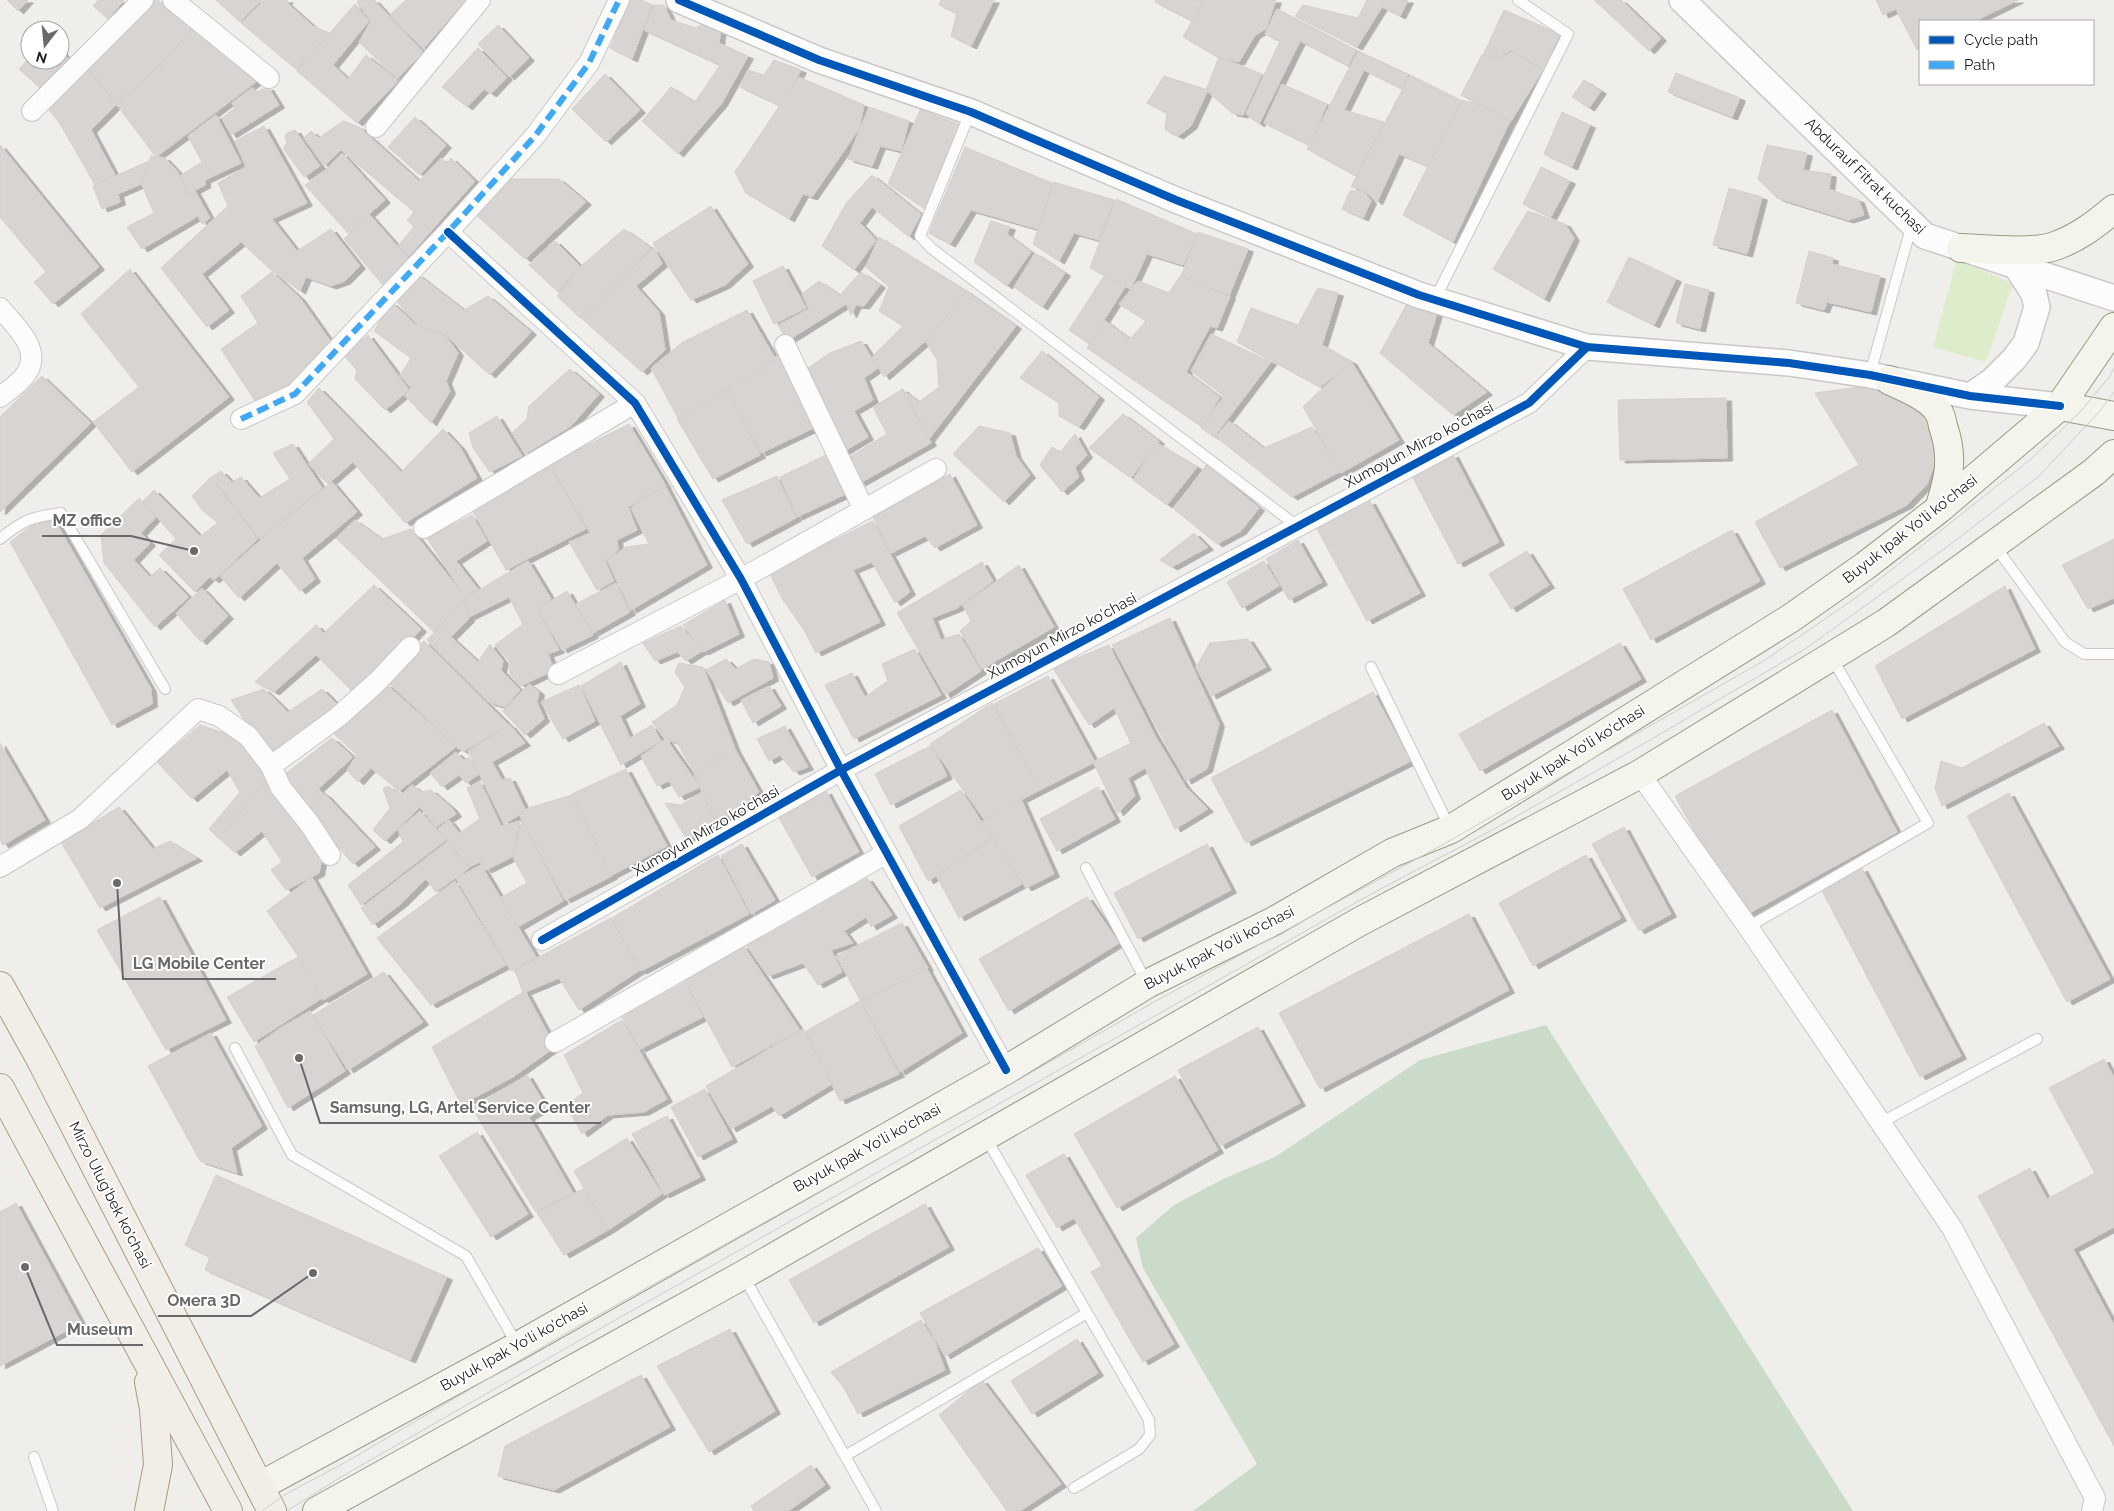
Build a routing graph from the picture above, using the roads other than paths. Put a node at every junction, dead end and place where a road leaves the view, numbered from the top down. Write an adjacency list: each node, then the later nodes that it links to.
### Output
1 (143, 0): 9 (street)
2 (173, 0): 8 (street)
3 (480, 0): 11 (street)
4 (619, 0): 14 (street)
5 (679, 0): 10 (street)
6 (1518, 0): 18 (lane)
7 (1682, 0): 13 (street, Abdurauf Fitrat kuchasi)
8 (269, 78)
9 (32, 111)
10 (971, 112): 18 (street); 36 (lane)
11 (376, 127)
12 (2114, 209): 15 (main road)
13 (1913, 224): 15 (street, Abdurauf Fitrat kuchasi); 23 (lane)
14 (448, 232): 26 (street); 29 (street)
15 (1961, 248): 16 (street, Abdurauf Fitrat kuchasi)
16 (2016, 266): 17 (street, Abdurauf Fitrat kuchasi); 24 (street)
17 (2114, 298)
18 (1435, 300): 22 (street)
19 (0, 308): 25 (street)
20 (2114, 327): 27 (main road, Buyuk Ipak Yo'li ko'chasi)
21 (786, 345): 35 (street)
22 (1587, 347): 23 (street); 36 (street, Xumoyun Mirzo ko'chasi)
23 (1880, 378): 24 (street); 34 (main road)
24 (1970, 396): 27 (street)
25 (0, 398)
26 (635, 403): 37 (street); 40 (street)
27 (2060, 406): 28 (main road); 34 (main road, Buyuk Ipak Yo'li ko'chasi)
28 (2114, 416)
29 (241, 419)
30 (2114, 454): 33 (main road)
31 (936, 469): 35 (street)
32 (2114, 481): 33 (main road)
33 (2054, 501): 39 (main road)
34 (1939, 509): 50 (main road, Buyuk Ipak Yo'li ko'chasi)
35 (864, 510): 40 (street)
36 (1297, 526): 48 (street, Xumoyun Mirzo ko'chasi)
37 (424, 528)
38 (0, 539): 46 (lane)
39 (1994, 545): 42 (lane); 43 (main road)
40 (741, 579): 45 (street); 48 (street)
41 (410, 646): 47 (street)
42 (2114, 654)
43 (1831, 657): 49 (main road); 55 (lane)
44 (1371, 667): 50 (lane)
45 (558, 674)
46 (165, 689)
47 (272, 766): 52 (street); 53 (street)
48 (841, 770): 51 (street); 56 (street, Xumoyun Mirzo ko'chasi)
49 (1640, 774): 55 (street); 65 (main road)
50 (1451, 829): 57 (main road, Buyuk Ipak Yo'li ko'chasi)
51 (887, 853): 60 (street); 62 (street)
52 (330, 855)
53 (0, 867)
54 (1086, 868): 57 (lane)
55 (1748, 926): 64 (street)
56 (542, 940)
57 (1147, 984): 62 (main road, Buyuk Ipak Yo'li ko'chasi)
58 (0, 986): 72 (main road, Mirzo Ulug'bek ko'chasi)
59 (2038, 1039): 64 (lane)
60 (555, 1042)
61 (235, 1048): 68 (lane)
62 (1006, 1070): 68 (main road, Buyuk Ipak Yo'li ko'chasi)
63 (0, 1088): 69 (main road)
64 (1880, 1123): 80 (street)
65 (985, 1136): 66 (main road); 67 (lane)
66 (743, 1275): 70 (lane); 78 (main road)
67 (1087, 1313): 70 (lane); 73 (lane)
68 (518, 1346): 72 (main road, Buyuk Ipak Yo'li ko'chasi)
69 (144, 1356): 74 (main road); 76 (main road)
70 (845, 1456): 79 (lane)
71 (34, 1457): 75 (lane)
72 (260, 1486): 74 (main road); 77 (main road, Mirzo Ulug'bek ko'chasi)
73 (1074, 1488)
74 (220, 1508)
75 (53, 1511)
76 (149, 1511)
77 (272, 1511)
78 (317, 1511)
79 (876, 1511)
80 (2092, 1511)

